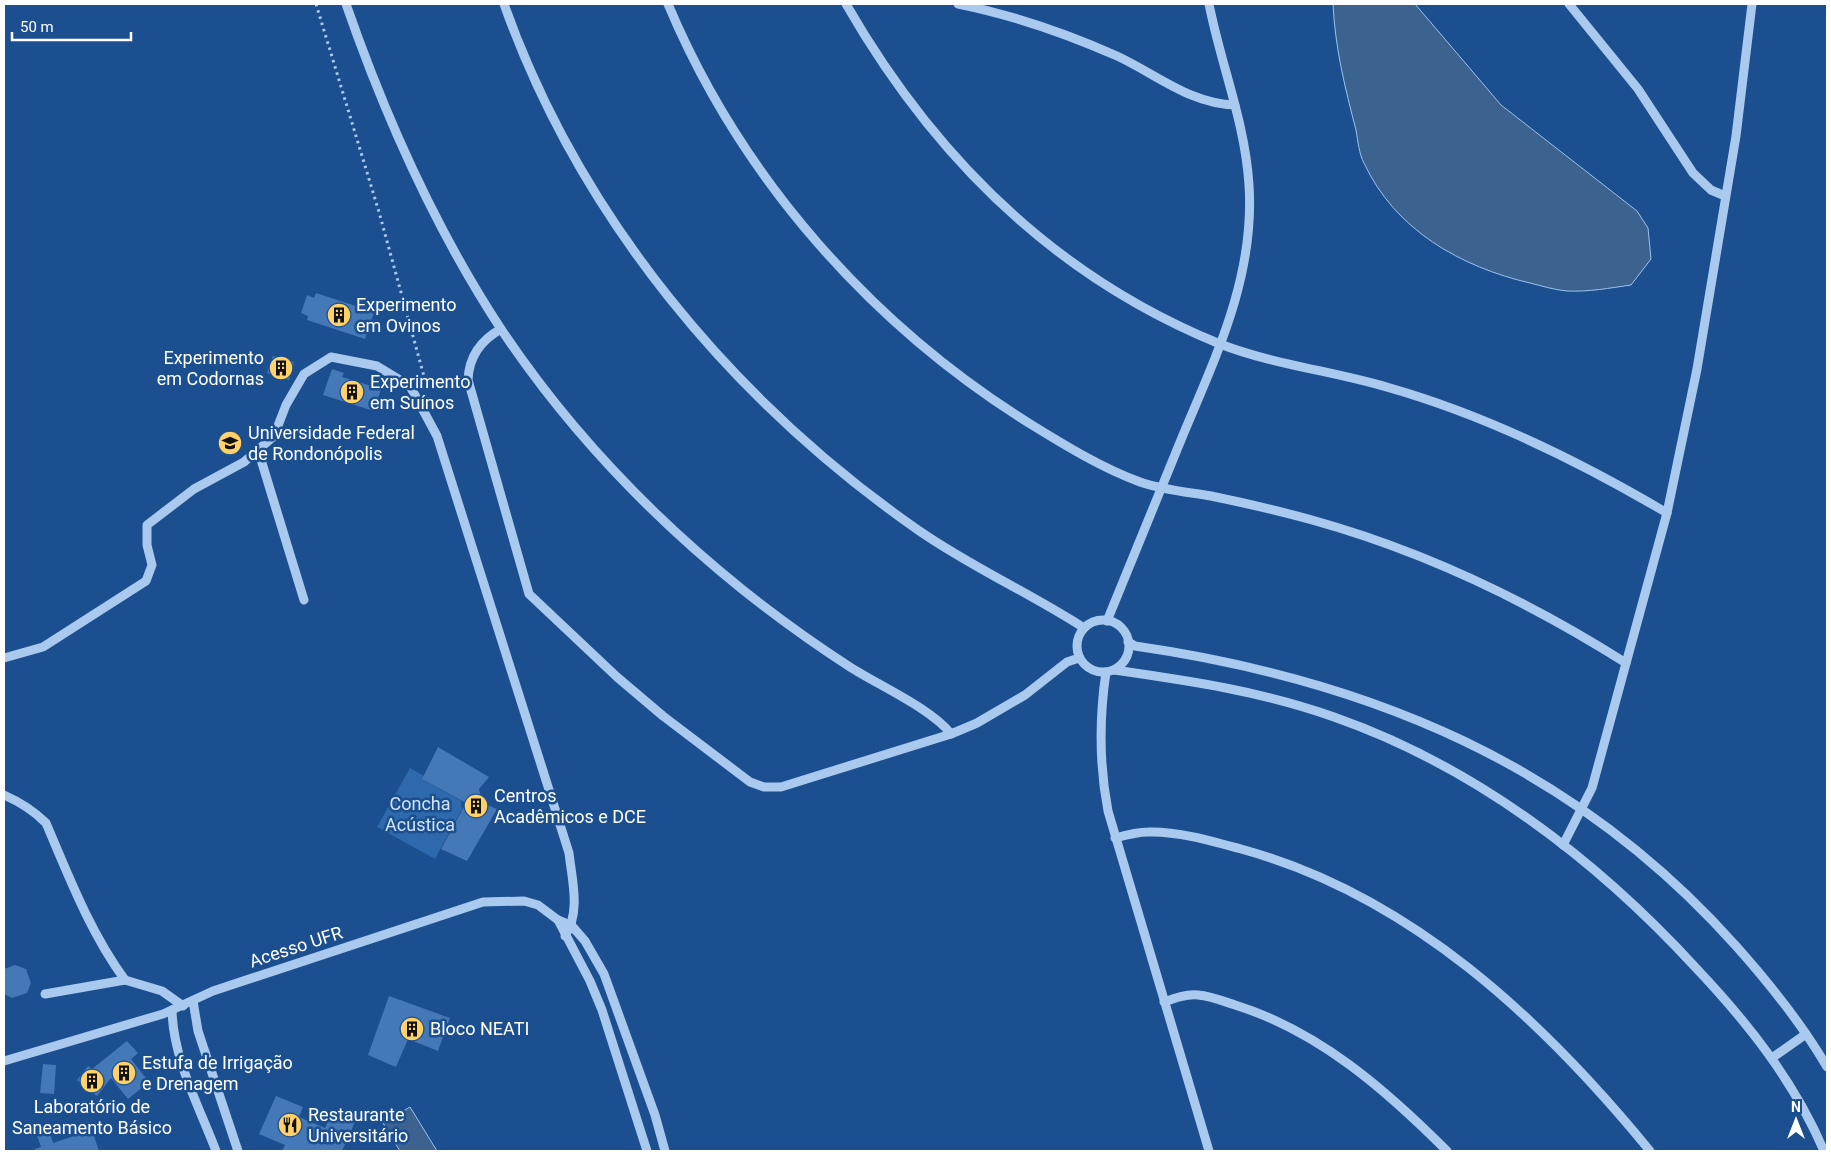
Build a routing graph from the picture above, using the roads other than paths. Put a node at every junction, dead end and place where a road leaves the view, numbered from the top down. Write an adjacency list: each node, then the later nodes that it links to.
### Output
1 (346, 4): 12 (street)
2 (504, 4): 19 (street)
3 (668, 4): 15 (street)
4 (858, 4): 9 (street)
5 (958, 4): 10 (street)
6 (1209, 4): 10 (street)
7 (1569, 4): 11 (street)
8 (1752, 4): 11 (street)
9 (847, 6): 13 (street)
10 (1235, 105): 13 (street)
11 (1725, 196): 16 (street)
12 (501, 329): 25 (street); 25 (street)
13 (1221, 344): 15 (street); 16 (street)
14 (258, 450): 17 (street); 21 (street); 31 (street)
15 (1161, 488): 18 (street); 23 (street)
16 (1667, 514): 23 (street)
17 (304, 600)
18 (1107, 620): 19 (street); 20 (street)
19 (1084, 628): 22 (street)
20 (1128, 642): 24 (street); 27 (street)
21 (4, 658)
22 (1079, 658): 24 (street); 25 (street)
23 (1626, 663): 27 (street)
24 (1110, 671): 28 (street); 29 (street)
25 (951, 734)
26 (4, 795): 34 (street)
27 (1583, 809): 29 (street); 41 (street)
28 (1115, 838): 38 (street); 51 (street)
29 (1563, 845): 42 (street)
30 (558, 920): 31 (street, Acesso UFR); 32 (street, Acesso UFR); 37 (street, Acesso UFR)
31 (572, 926): 32 (street); 33 (street, Acesso UFR)
32 (565, 936): 35 (street, Acesso UFR)
33 (604, 974): 35 (street); 48 (street, Acesso UFR)
34 (125, 980): 36 (street); 39 (street)
35 (590, 981): 47 (street, Acesso UFR)
36 (45, 994)
37 (193, 1001): 39 (street, Acesso UFR); 46 (street)
38 (1164, 1002): 49 (street); 50 (street)
39 (183, 1006): 40 (street, Acesso UFR)
40 (172, 1010): 43 (street, Acesso UFR); 45 (street)
41 (1806, 1034): 42 (street); 44 (street)
42 (1772, 1058): 52 (street)
43 (4, 1061)
44 (1827, 1067)
45 (216, 1151)
46 (238, 1151)
47 (647, 1151)
48 (665, 1151)
49 (1209, 1151)
50 (1447, 1151)
51 (1650, 1151)
52 (1824, 1151)

